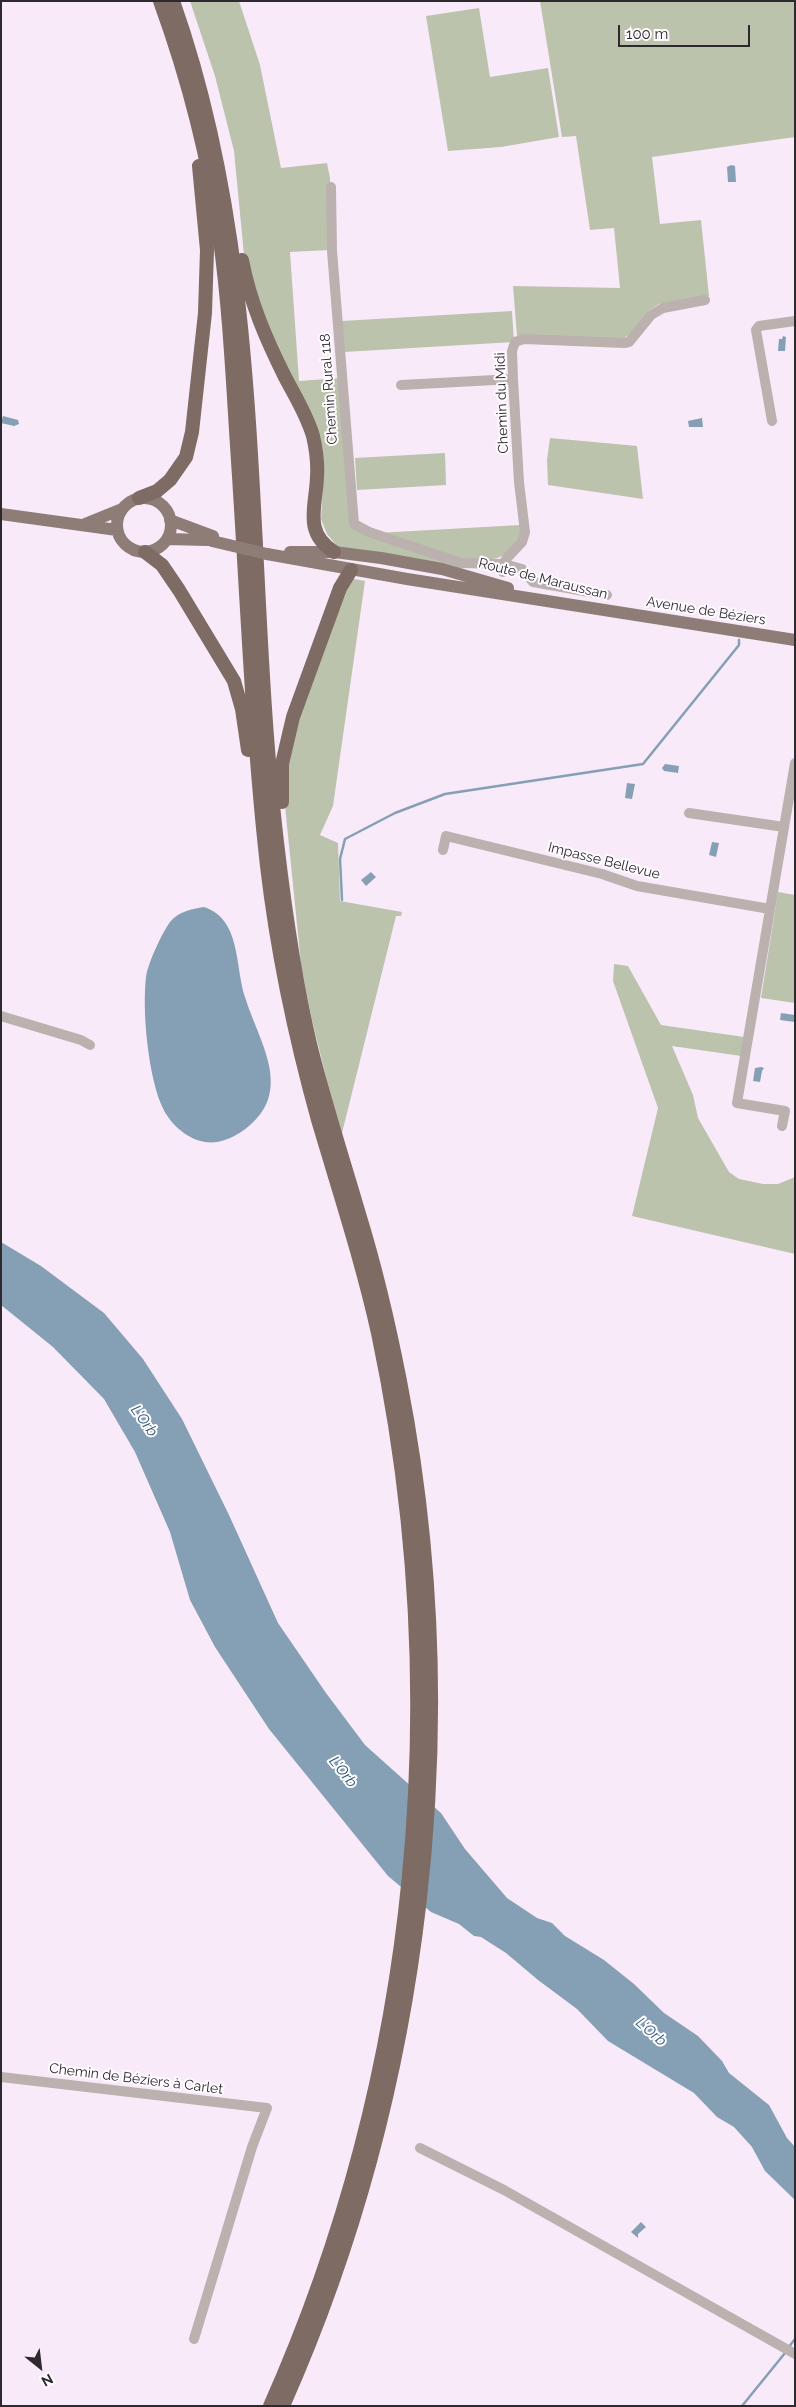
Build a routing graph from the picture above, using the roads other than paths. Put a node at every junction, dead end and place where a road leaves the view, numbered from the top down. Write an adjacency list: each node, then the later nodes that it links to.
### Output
1 (160, 1): 3 (highway)
2 (173, 1): 5 (highway)
3 (194, 113): 11 (highway); 33 (highway)
4 (331, 187): 22 (street, Chemin Rural 118)
5 (229, 220): 21 (highway); 34 (highway)
6 (706, 300): 8 (street, Chemin du Midi)
7 (795, 321): 10 (street)
8 (513, 380): 9 (street); 22 (street, Chemin du Midi)
9 (401, 385)
10 (772, 421)
11 (139, 498): 12 (main road); 14 (main road)
12 (122, 509): 15 (main road); 16 (main road)
13 (1, 514): 15 (main road)
14 (170, 520): 17 (main road, Route de Maraussan); 18 (main road)
15 (86, 524): 16 (main road)
16 (117, 530): 20 (main road)
17 (213, 538): 18 (main road, Route de Maraussan); 19 (main road, Route de Maraussan, bridge)
18 (167, 539): 20 (main road)
19 (267, 551): 21 (main road, Route de Maraussan); 23 (main road, Route de Maraussan)
20 (145, 552): 33 (highway)
21 (334, 552): 24 (main road, Route de Maraussan)
22 (504, 568): 24 (street, Chemin du Midi); 25 (street); 26 (street)
23 (351, 570): 27 (main road, Route de Maraussan); 34 (highway)
24 (492, 584): 25 (main road, Route de Maraussan)
25 (509, 589): 27 (main road, Route de Maraussan)
26 (607, 595)
27 (613, 611): 28 (main road, Avenue de Béziers)
28 (795, 640)
29 (795, 763): 31 (street)
30 (688, 813): 31 (street)
31 (784, 827): 35 (street)
32 (443, 850): 35 (street, Impasse Bellevue)
33 (268, 876): 39 (highway)
34 (282, 882): 39 (highway)
35 (770, 908): 38 (street)
36 (1, 1016): 37 (street)
37 (90, 1045)
38 (782, 1126)
39 (423, 1748): 40 (highway)
40 (408, 1941): 45 (highway); 46 (highway)
41 (1, 2077): 43 (street, Chemin de Béziers à Carlet)
42 (420, 2148): 44 (street)
43 (194, 2340)
44 (792, 2352)
45 (270, 2406)
46 (283, 2406)

